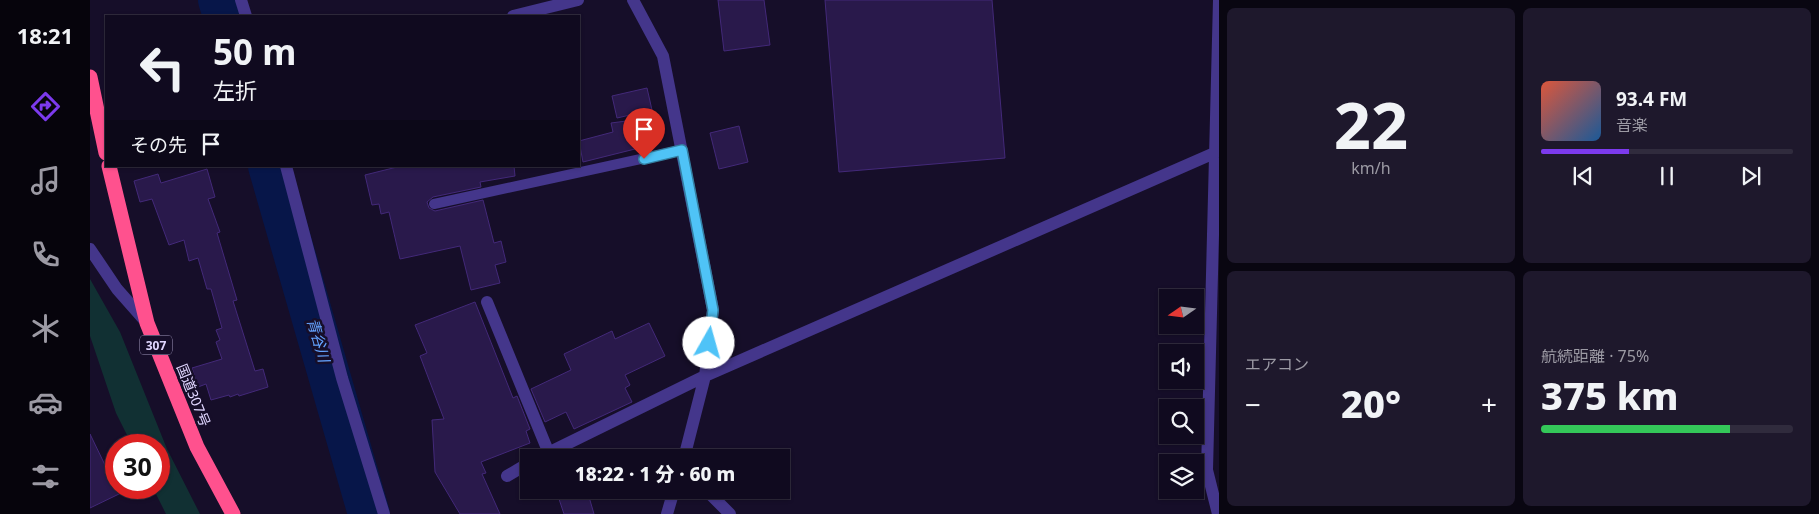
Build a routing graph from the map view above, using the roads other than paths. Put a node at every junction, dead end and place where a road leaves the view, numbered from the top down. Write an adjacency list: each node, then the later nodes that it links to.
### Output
1 (241, 0): 5 (street)
2 (578, 0): 6 (street)
3 (633, 0): 9 (street)
4 (1219, 0): 10 (street)
5 (246, 15)
6 (517, 15)
7 (90, 77): 8 (highway)
8 (105, 149)
9 (682, 150): 13 (lane); 17 (street)
10 (1217, 151): 17 (street); 29 (street)
11 (109, 167): 16 (highway, 国道307号 / 307)
12 (286, 167): 26 (street)
13 (434, 204)
14 (90, 249): 16 (street)
15 (487, 302): 18 (street)
16 (147, 323): 25 (highway, 国道307号 / 307)
17 (705, 376): 19 (street); 20 (street)
18 (541, 449)
19 (553, 449)
20 (686, 449)
21 (520, 468): 22 (street)
22 (507, 476)
23 (671, 499): 27 (street)
24 (715, 499): 28 (street)
25 (233, 514)
26 (384, 514)
27 (666, 514)
28 (730, 514)
29 (1218, 514)

